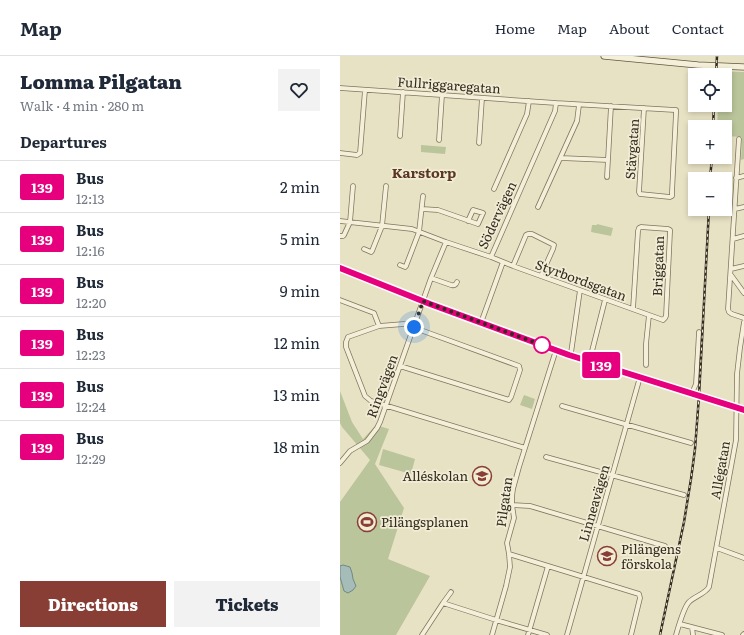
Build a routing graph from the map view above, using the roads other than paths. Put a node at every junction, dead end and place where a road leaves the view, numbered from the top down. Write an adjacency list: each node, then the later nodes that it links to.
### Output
1 (604, 56): 2 (main road)
2 (744, 67)
3 (340, 88): 4 (street, Fullriggaregatan)
4 (365, 90): 5 (street, Fullriggaregatan); 18 (street)
5 (403, 92): 6 (street, Fullriggaregatan); 14 (street)
6 (442, 95): 7 (street, Fullriggaregatan); 15 (street)
7 (482, 98): 8 (street, Fullriggaregatan); 17 (street)
8 (529, 101): 9 (street, Fullriggaregatan); 26 (street)
9 (556, 104): 10 (street, Fullriggaregatan); 42 (street, Södervägen)
10 (579, 105): 11 (street, Fullriggaregatan); 19 (street)
11 (611, 106): 12 (street, Fullriggaregatan); 20 (street)
12 (644, 108): 13 (street, Fullriggaregatan); 13 (street, Stävgatan)
13 (676, 110)
14 (400, 136)
15 (439, 140)
16 (739, 140): 23 (street)
17 (479, 142)
18 (340, 153)
19 (561, 158): 20 (street); 28 (street)
20 (608, 160): 22 (street)
21 (744, 176): 23 (street)
22 (607, 177)
23 (736, 178): 31 (street)
24 (353, 186): 34 (street)
25 (386, 186): 35 (street)
26 (494, 189)
27 (423, 196): 30 (street)
28 (538, 206)
29 (744, 207): 31 (street)
30 (422, 209): 33 (street); 36 (street)
31 (734, 209): 39 (street)
32 (340, 221): 34 (street, Södervägen)
33 (468, 221)
34 (350, 222): 35 (street, Södervägen); 37 (street)
35 (382, 226): 36 (street, Södervägen); 41 (street)
36 (419, 232): 40 (street, Södervägen); 44 (street)
37 (340, 236)
38 (744, 236): 39 (street)
39 (733, 239): 48 (street)
40 (446, 242): 42 (street, Södervägen); 51 (street)
41 (364, 249)
42 (491, 257): 43 (street, Styrbordsgatan)
43 (502, 262): 45 (street, Styrbordsgatan); 61 (street)
44 (400, 266)
45 (513, 266): 50 (street, Styrbordsgatan); 50 (street)
46 (744, 266): 48 (street)
47 (340, 268): 57 (street)
48 (731, 269): 49 (street)
49 (731, 275): 54 (street); 60 (street)
50 (541, 276): 53 (street, Styrbordsgatan)
51 (431, 278): 52 (street); 57 (street)
52 (457, 282)
53 (580, 290): 56 (street, Styrbordsgatan); 68 (street)
54 (744, 293)
55 (340, 300): 64 (street)
56 (605, 300): 58 (street, Styrbordsgatan); 69 (street)
57 (423, 301): 65 (street, Ringvägen); 67 (street)
58 (633, 309): 59 (street, Styrbordsgatan); 62 (street, Briggatan)
59 (649, 315): 62 (street, Styrbordsgatan); 70 (street)
60 (744, 318)
61 (482, 320)
62 (664, 320)
63 (744, 322): 76 (street, Allégatan)
64 (379, 326): 65 (street); 74 (street)
65 (414, 327): 71 (street, Ringvägen); 71 (street)
66 (699, 332): 73 (street)
67 (556, 350): 72 (street); 80 (street, Pilgatan)
68 (571, 352)
69 (590, 359)
70 (646, 364)
71 (400, 366): 74 (street, Ringvägen)
72 (640, 377): 73 (street); 78 (street, Linneavägen)
73 (692, 393): 76 (street)
74 (387, 405): 80 (street); 82 (street, Ringvägen)
75 (562, 406): 78 (street)
76 (736, 407): 77 (street); 88 (street, Allégatan)
77 (744, 410)
78 (627, 425): 79 (street); 83 (street, Linneavägen)
79 (691, 443)
80 (525, 448): 85 (street, Pilgatan)
81 (546, 457): 83 (street)
82 (340, 463)
83 (613, 475): 84 (street); 86 (street, Linneavägen)
84 (684, 495)
85 (512, 505): 86 (street); 89 (street, Pilgatan)
86 (598, 527): 87 (street); 92 (street, Linneavägen)
87 (665, 546)
88 (717, 548): 90 (street); 96 (street, Allégatan)
89 (509, 554): 91 (street); 95 (street, Pilgatan)
90 (744, 558)
91 (548, 566): 92 (street); 98 (street)
92 (584, 577): 102 (street, Linneavägen); 103 (street)
93 (451, 592): 94 (street)
94 (443, 603): 95 (street); 99 (street)
95 (496, 620): 98 (street); 100 (street, Pilgatan)
96 (680, 624): 97 (street); 104 (street)
97 (692, 627): 105 (street); 106 (street)
98 (529, 633): 101 (street)
99 (422, 635)
100 (492, 635)
101 (547, 635)
102 (567, 635)
103 (631, 635)
104 (676, 635)
105 (693, 635)
106 (722, 635)

